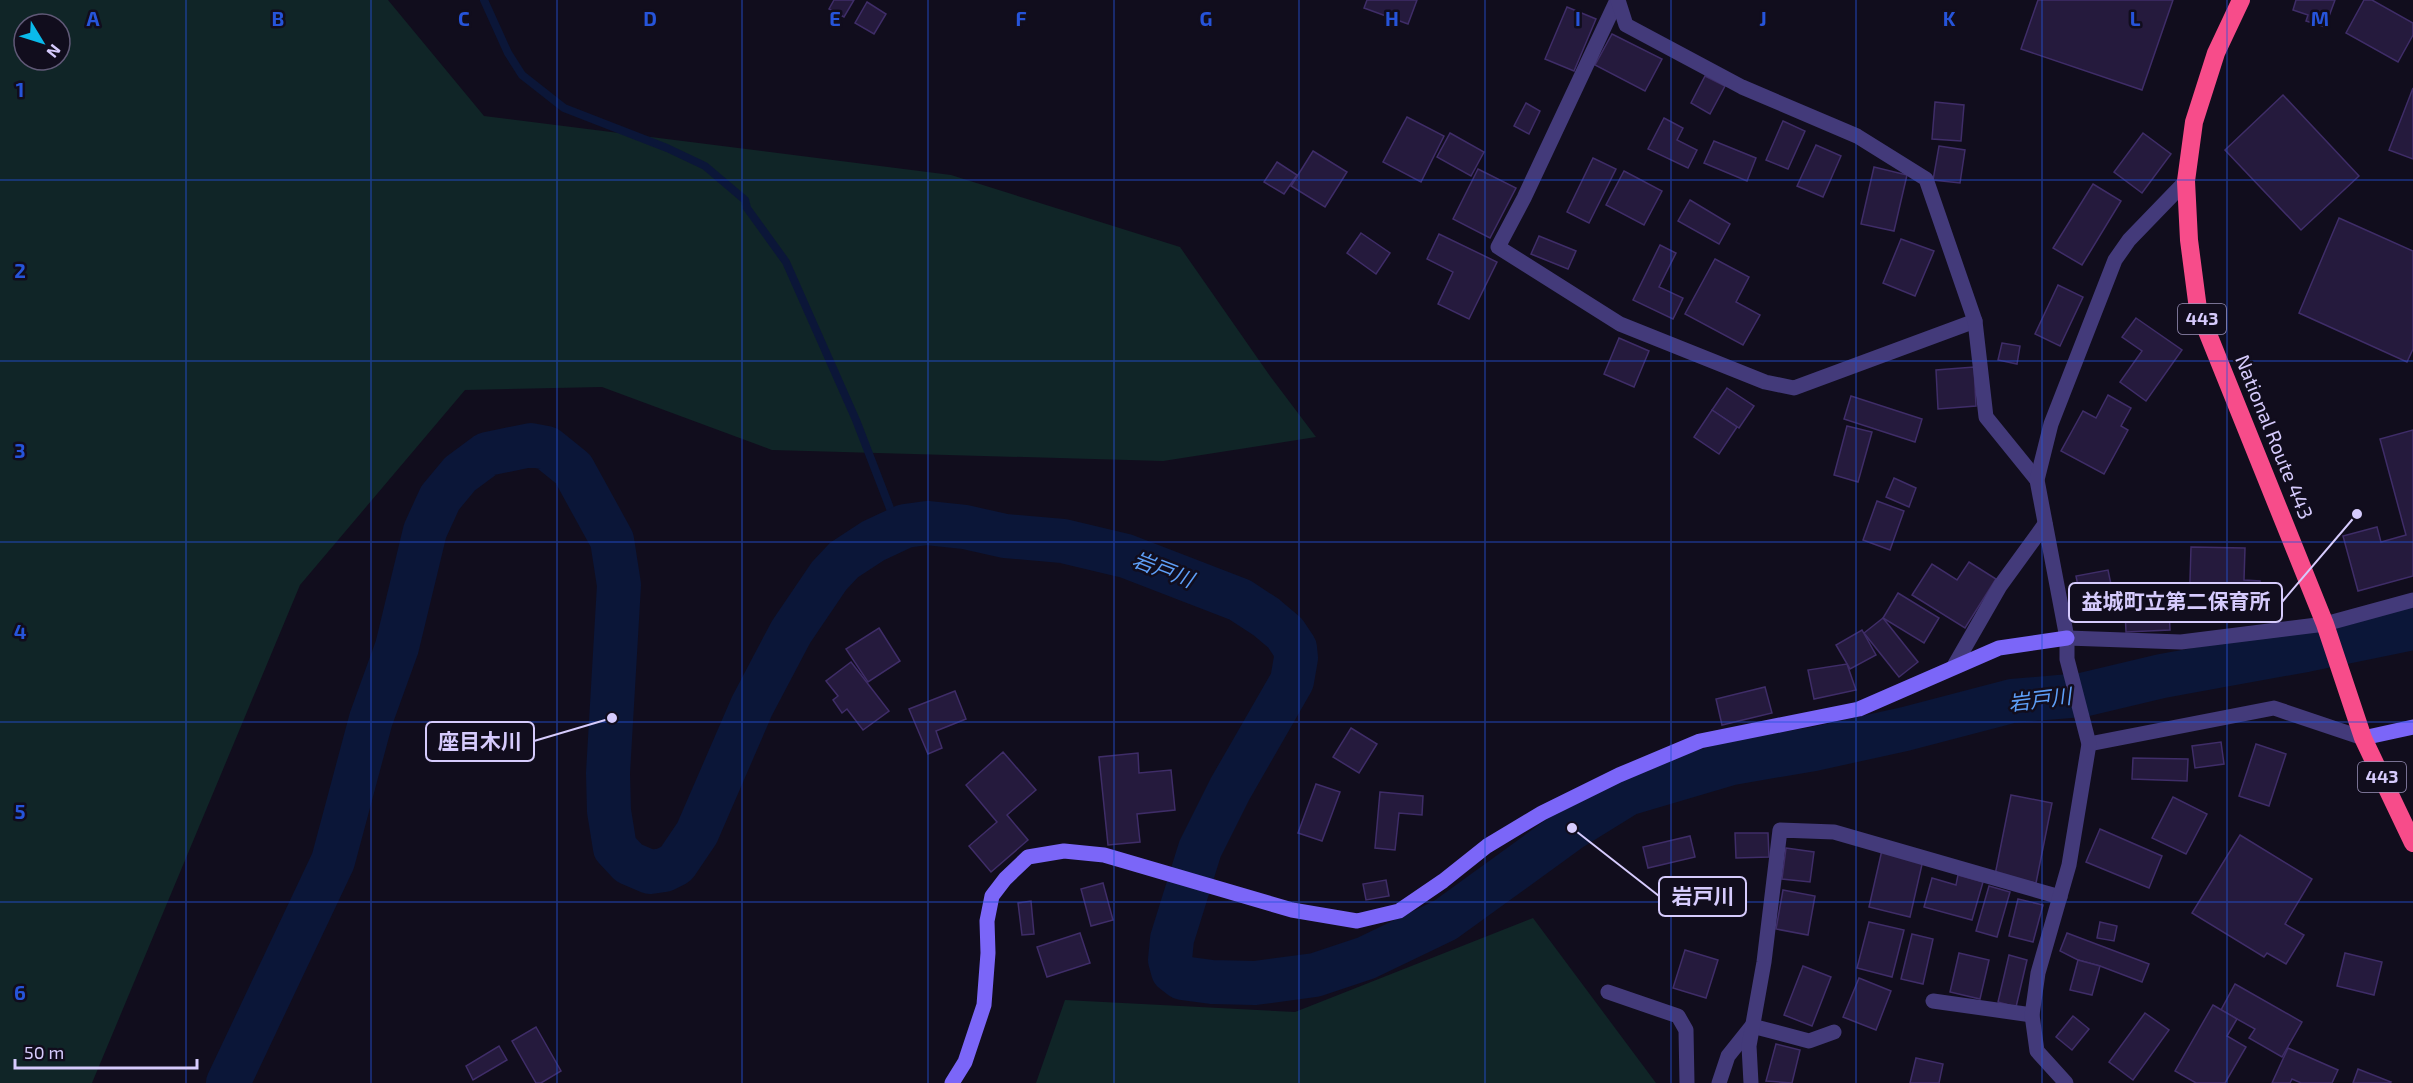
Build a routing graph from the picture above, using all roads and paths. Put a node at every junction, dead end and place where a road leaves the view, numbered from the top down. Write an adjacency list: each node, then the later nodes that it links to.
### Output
1 (1618, 0): 4 (street); 4 (street)
2 (2241, 0): 3 (highway, National Route 443 / 443)
3 (2186, 181): 5 (street); 8 (highway, National Route 443 / 443)
4 (1975, 321): 5 (street)
5 (2037, 480): 6 (street)
6 (2046, 524): 9 (street); 10 (street)
7 (2413, 600): 8 (street)
8 (2325, 624): 9 (street); 12 (highway, National Route 443 / 443)
9 (2067, 638): 10 (street); 13 (street)
10 (1954, 666): 21 (street)
11 (2413, 727): 12 (street)
12 (2363, 738): 13 (street); 14 (highway, National Route 443 / 443)
13 (2089, 744): 15 (street)
14 (2413, 843)
15 (2060, 897): 18 (street); 19 (street)
16 (1608, 992): 22 (street)
17 (1933, 1001): 18 (street)
18 (2032, 1015): 25 (street)
19 (1752, 1026): 20 (street); 23 (street); 24 (street)
20 (1834, 1032)
21 (952, 1083)
22 (1687, 1083)
23 (1719, 1083)
24 (1751, 1083)
25 (2066, 1083)

